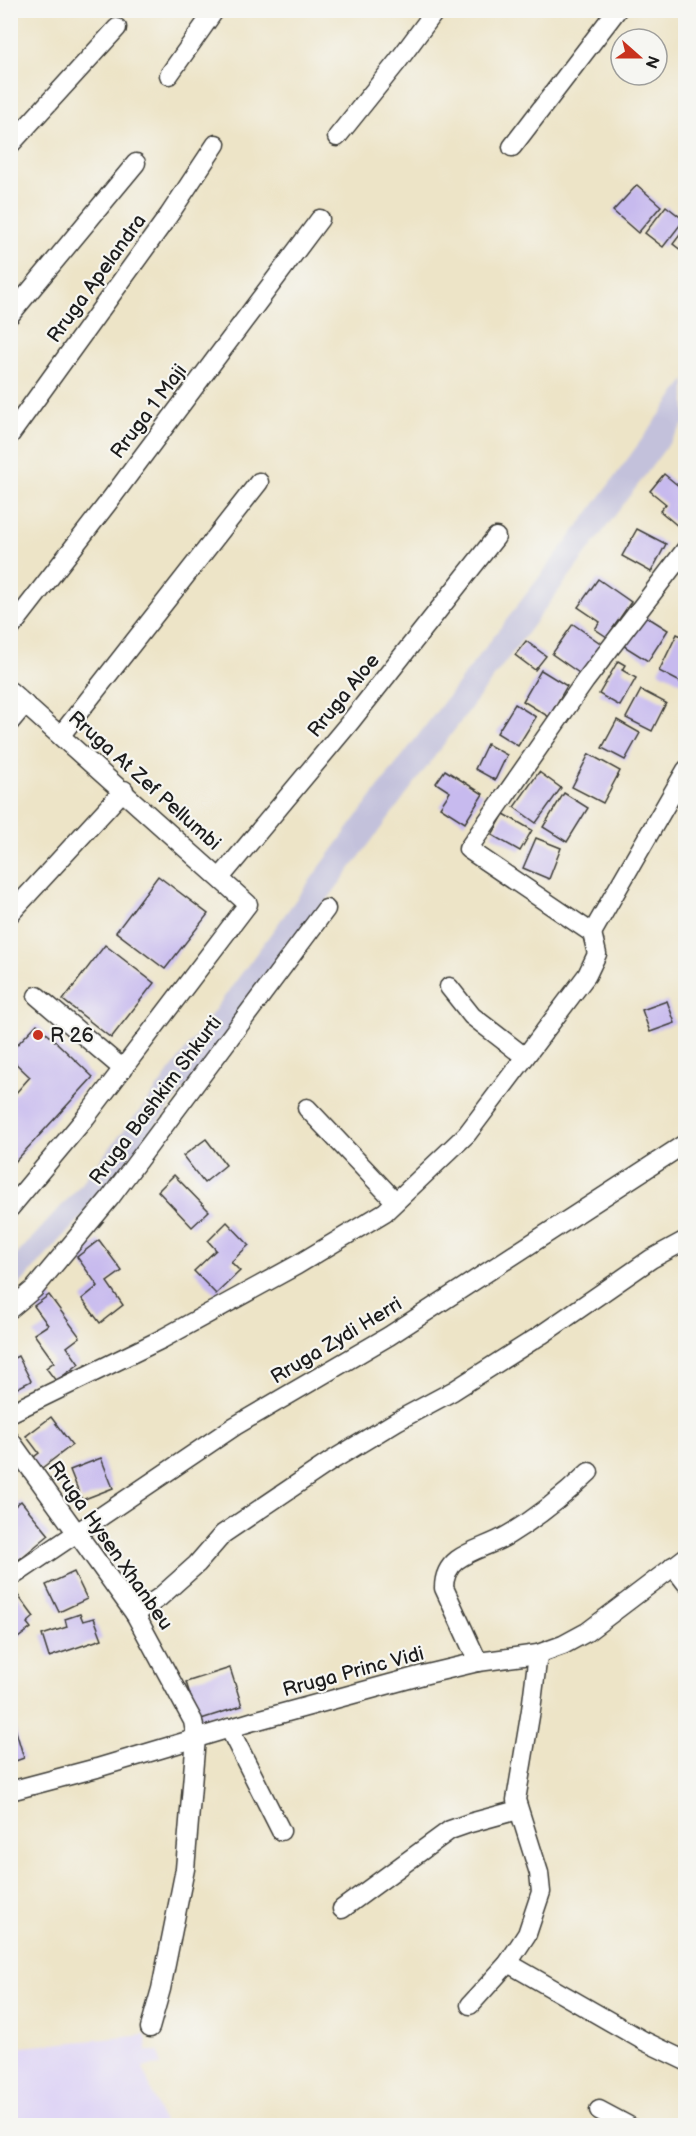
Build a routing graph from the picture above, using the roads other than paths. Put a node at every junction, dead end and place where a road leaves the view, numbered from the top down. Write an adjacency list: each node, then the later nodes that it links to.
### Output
1 (215, 10): 5 (street)
2 (436, 10): 6 (street)
3 (617, 10): 9 (street)
4 (117, 28): 8 (street)
5 (169, 75)
6 (337, 137)
7 (216, 144): 13 (street, Rruga Apelandra)
8 (10, 145)
9 (512, 147)
10 (136, 163): 12 (street)
11 (320, 219): 17 (street, Rruga 1 Maji)
12 (10, 315)
13 (10, 435)
14 (259, 482): 21 (street)
15 (496, 537): 24 (street, Rruga Aloe)
16 (686, 549): 27 (street)
17 (10, 629)
18 (10, 691): 19 (street, Rruga At Zef Pellumbi)
19 (25, 704): 20 (street); 21 (street, Rruga At Zef Pellumbi)
20 (10, 722)
21 (61, 735): 23 (street, Rruga At Zef Pellumbi)
22 (686, 770): 27 (street)
23 (124, 790): 24 (street, Rruga At Zef Pellumbi); 26 (street)
24 (220, 878): 31 (street, Rruga At Zef Pellumbi)
25 (326, 909): 37 (street, Rruga Bashkim Shkurti)
26 (10, 914)
27 (592, 933): 30 (street)
28 (449, 987): 30 (street)
29 (37, 996): 31 (street)
30 (525, 1057): 34 (street)
31 (123, 1069): 35 (street)
32 (307, 1108): 34 (street)
33 (686, 1143): 41 (street, Rruga Zydi Herri)
34 (395, 1202): 38 (street)
35 (10, 1208)
36 (686, 1239): 45 (street)
37 (10, 1309)
38 (10, 1413)
39 (10, 1440): 41 (street, Rruga Hysen Xhanbeu)
40 (590, 1472): 47 (street)
41 (78, 1534): 43 (street, Rruga Zydi Herri); 45 (street, Rruga Hysen Xhanbeu)
42 (679, 1562): 44 (street); 46 (street, Rruga Princ Vidi)
43 (10, 1578)
44 (686, 1583)
45 (135, 1614): 49 (street, Rruga Hysen Xhanbeu)
46 (538, 1654): 47 (street, Rruga Princ Vidi); 51 (street)
47 (478, 1662): 48 (street, Rruga Princ Vidi)
48 (229, 1728): 49 (street, Rruga Princ Vidi); 52 (street)
49 (196, 1738): 50 (street, Rruga Princ Vidi); 56 (street, Rruga Hysen Xhanbeu)
50 (10, 1791)
51 (518, 1810): 53 (street); 54 (street)
52 (281, 1831)
53 (342, 1909)
54 (508, 1963): 55 (street); 57 (street)
55 (470, 2005)
56 (150, 2028)
57 (686, 2061)
58 (599, 2110): 59 (street)
59 (629, 2126)

